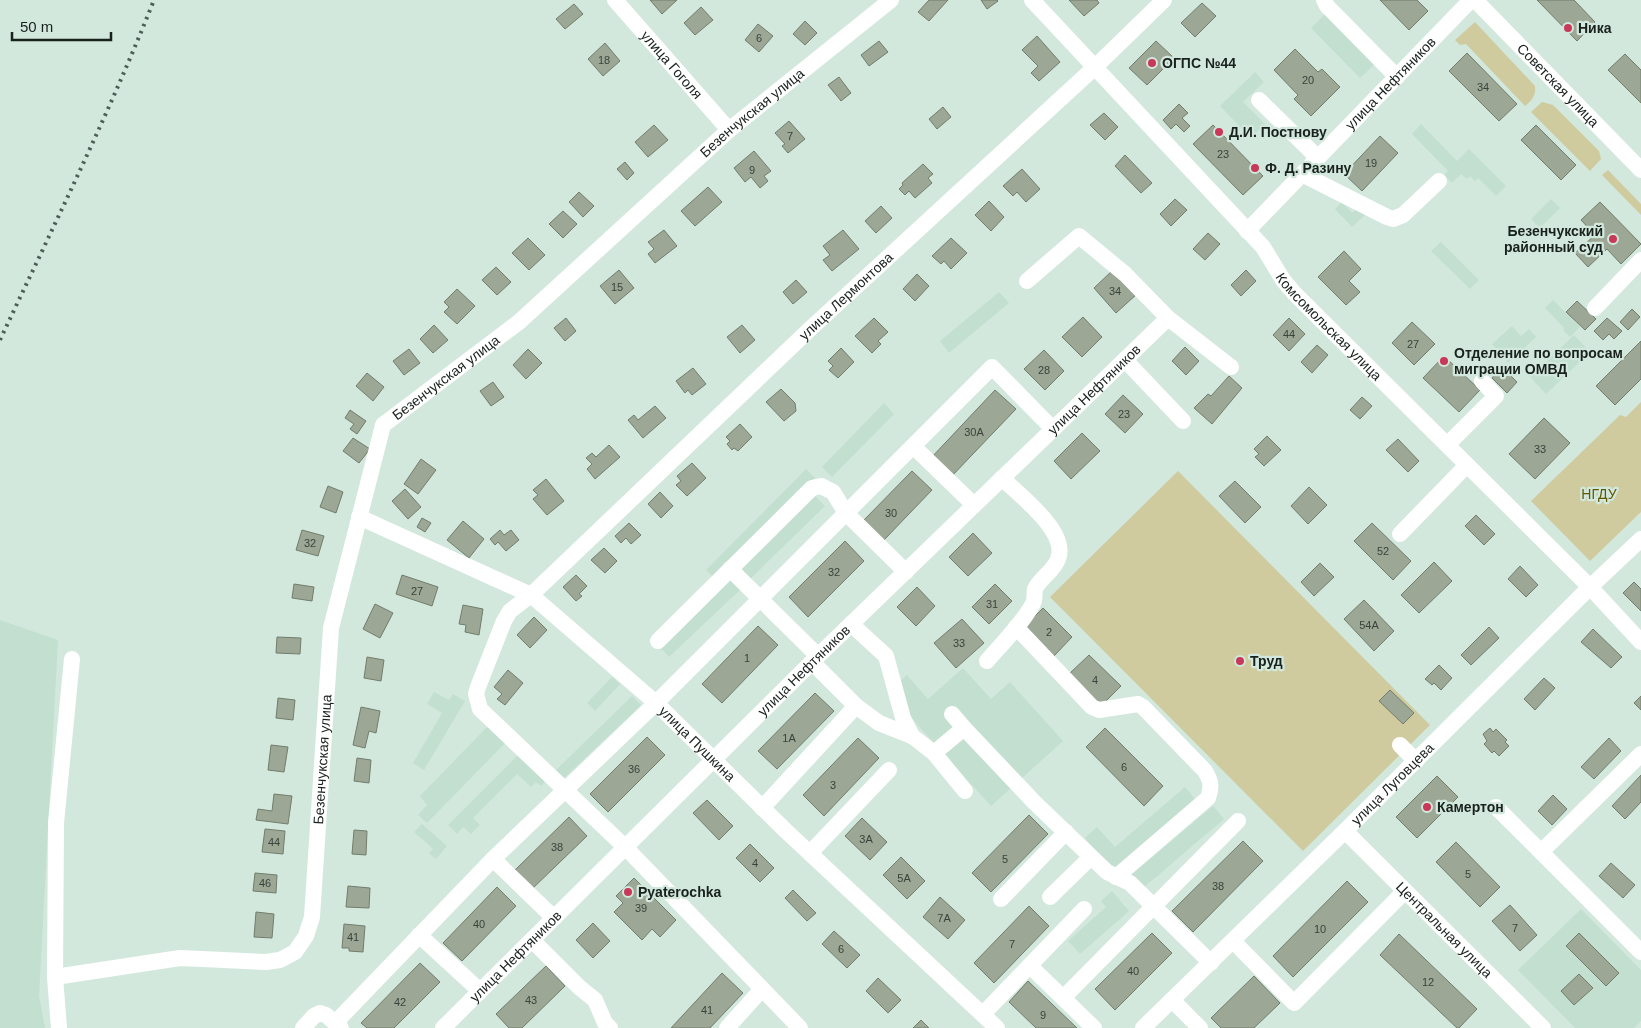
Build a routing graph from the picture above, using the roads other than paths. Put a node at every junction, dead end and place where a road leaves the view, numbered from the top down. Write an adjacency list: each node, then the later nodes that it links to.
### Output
1 (616, 0): 10 (street, улица Гоголя)
2 (891, 0): 10 (street, Безенчукская улица)
3 (1032, 0): 7 (street, Комсомольская улица)
4 (1164, 0): 7 (street, улица Лермонтова)
5 (1324, 0): 8 (street)
6 (1473, 0): 8 (street, улица Нефтяников); 12 (street, Советская улица)
7 (1094, 68): 15 (street, Комсомольская улица); 37 (street, улица Лермонтова)
8 (1397, 77): 11 (street, улица Нефтяников)
9 (1259, 100): 11 (street)
10 (729, 130): 31 (street, Безенчукская улица)
11 (1318, 158): 13 (street, улица Нефтяников)
12 (1641, 170)
13 (1302, 174): 14 (street); 15 (street, улица Нефтяников)
14 (1439, 181)
15 (1247, 230): 25 (street, Комсомольская улица)
16 (1641, 260): 18 (street)
17 (1027, 281): 19 (street)
18 (1594, 308)
19 (1168, 318): 20 (street, улица Нефтяников); 21 (street)
20 (1125, 360): 23 (street); 24 (street, улица Нефтяников)
21 (1231, 367)
22 (1482, 381): 25 (street)
23 (1183, 422)
24 (1053, 429): 26 (street); 28 (street, улица Нефтяников)
25 (1447, 445): 27 (street, Комсомольская улица)
26 (913, 446): 29 (street); 30 (street)
27 (1467, 465): 32 (street); 36 (street, Комсомольская улица)
28 (1002, 478): 29 (street, улица Нефтяников); 40 (street)
29 (974, 505): 35 (street, улица Нефтяников)
30 (846, 513): 34 (street); 35 (street); 38 (street)
31 (359, 517): 37 (street, улица Пушкина); 82 (street, Безенчукская улица)
32 (1400, 534)
33 (1641, 539): 36 (street, улица Луговцева)
34 (730, 569): 38 (street); 41 (street)
35 (906, 572): 39 (street, улица Нефтяников)
36 (1590, 587): 42 (street, Комсомольская улица); 55 (street, улица Луговцева)
37 (531, 595): 46 (street, улица Пушкина); 57 (street, улица Лермонтова)
38 (761, 598): 44 (street); 46 (street)
39 (851, 624): 44 (street, улица Нефтяников); 50 (street)
40 (1016, 627): 45 (street); 69 (street)
41 (658, 640)
42 (1641, 642)
43 (72, 659): 82 (street)
44 (815, 659): 47 (street); 54 (street, улица Нефтяников)
45 (988, 661)
46 (656, 703): 54 (street, улица Пушкина); 57 (street)
47 (856, 706): 50 (street); 60 (street)
48 (952, 714): 49 (street)
49 (964, 728): 52 (street); 63 (street)
50 (912, 736): 52 (street)
51 (1400, 745): 55 (street)
52 (934, 753): 58 (street)
53 (1641, 754): 65 (street)
54 (715, 760): 60 (street, улица Пушкина); 64 (street, улица Нефтяников)
55 (1416, 761): 62 (street, улица Луговцева)
56 (889, 770): 66 (street)
57 (565, 789): 64 (street); 68 (street)
58 (965, 791)
59 (1496, 807): 65 (street)
60 (762, 808): 66 (street, улица Пушкина)
61 (1238, 821): 73 (street)
62 (1345, 831): 70 (street, Центральная улица); 78 (street, улица Луговцева)
63 (1066, 832): 67 (street); 72 (street)
64 (626, 848): 75 (street, улица Нефтяников); 83 (street)
65 (1541, 852): 79 (street)
66 (810, 853): 87 (street, улица Пушкина)
67 (1091, 857): 69 (street); 71 (street)
68 (493, 859): 75 (street); 76 (street)
69 (1116, 877): 73 (street)
70 (1406, 891): 78 (street); 99 (street, Центральная улица)
71 (1050, 897)
72 (1001, 899)
73 (1154, 906): 80 (street); 85 (street)
74 (1084, 909): 81 (street)
75 (554, 918): 77 (street, улица Нефтяников)
76 (420, 935): 84 (street); 88 (street)
77 (532, 940): 84 (street, улица Нефтяников); 92 (street)
78 (1233, 941): 80 (street, улица Луговцева)
79 (1641, 952)
80 (1211, 963): 86 (street, улица Луговцева)
81 (1030, 966): 85 (street); 87 (street)
82 (56, 977): 89 (street)
83 (762, 989): 93 (street); 94 (street)
84 (480, 991): 91 (street, улица Нефтяников)
85 (1063, 998): 96 (street)
86 (1172, 1000): 97 (street, улица Луговцева); 98 (street)
87 (982, 1014): 95 (street, улица Пушкина)
88 (338, 1026): 90 (street)
89 (59, 1028)
90 (303, 1028)
91 (443, 1028)
92 (610, 1028)
93 (727, 1028)
94 (800, 1028)
95 (998, 1028)
96 (1094, 1028)
97 (1143, 1028)
98 (1200, 1028)
99 (1543, 1028)

